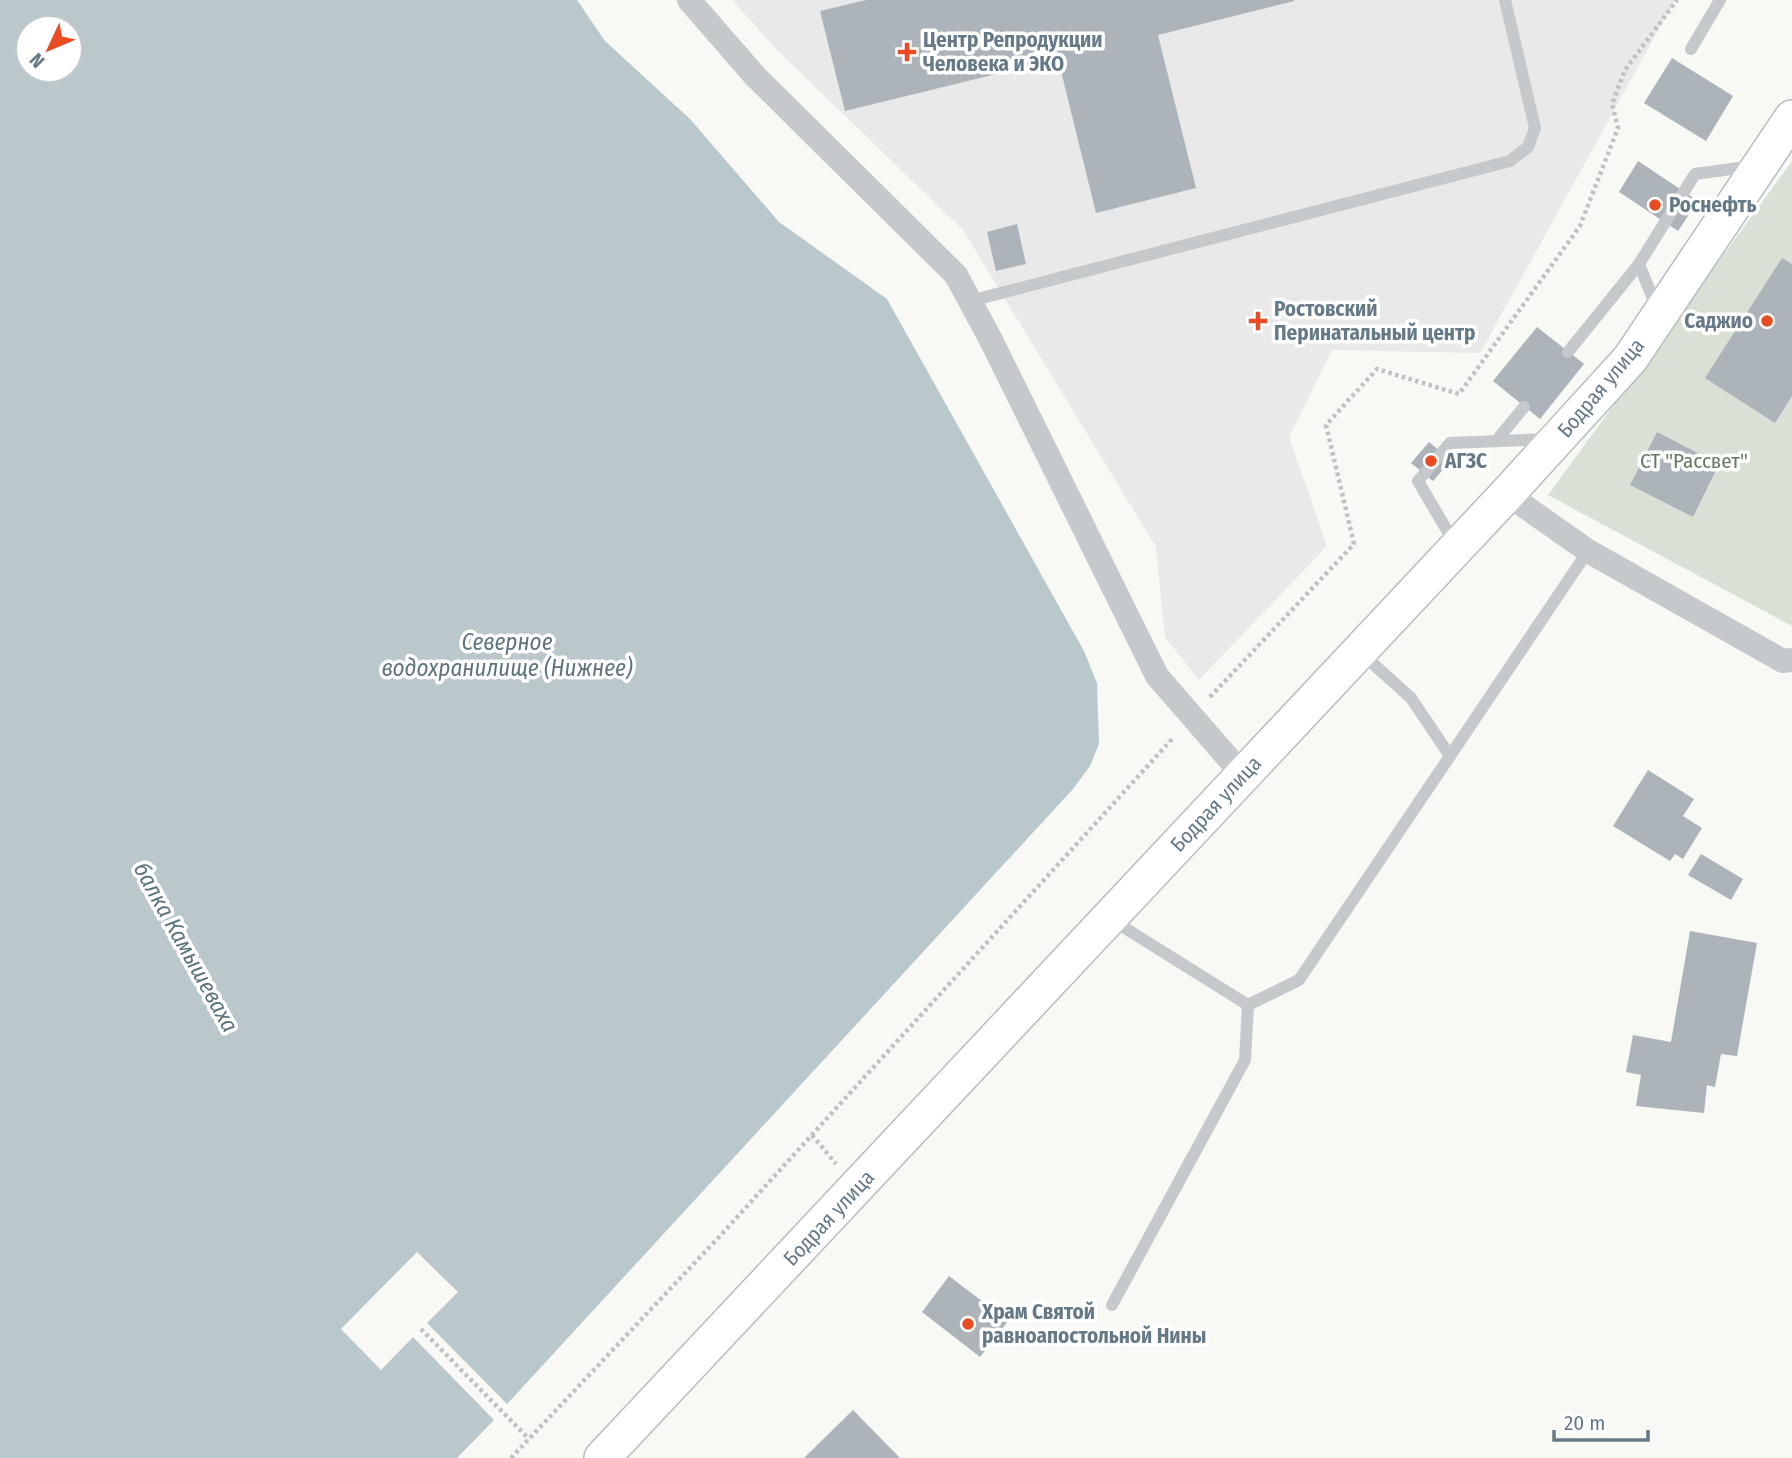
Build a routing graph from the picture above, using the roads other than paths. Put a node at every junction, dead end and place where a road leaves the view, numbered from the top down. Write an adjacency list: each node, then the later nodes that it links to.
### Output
1 (689, 0): 8 (street)
2 (1505, 0): 8 (lane)
3 (1720, 0): 4 (lane)
4 (1692, 49)
5 (1792, 118): 6 (main road, Бодрая улица)
6 (1760, 165): 7 (lane); 9 (main road, Бодрая улица)
7 (1639, 264): 9 (lane); 10 (lane)
8 (970, 300): 20 (street)
9 (1659, 315): 12 (main road, Бодрая улица)
10 (1568, 352)
11 (1524, 407): 13 (lane)
12 (1558, 439): 13 (lane); 14 (main road, Бодрая улица)
13 (1496, 441): 15 (lane)
14 (1507, 494): 15 (main road, Бодрая улица); 16 (street)
15 (1457, 548): 17 (main road, Бодрая улица)
16 (1588, 551): 18 (street); 19 (lane)
17 (1360, 651): 19 (lane); 20 (main road, Бодрая улица)
18 (1792, 660)
19 (1450, 756): 22 (lane)
20 (1243, 775): 21 (main road, Бодрая улица)
21 (1109, 918): 22 (lane); 24 (main road, Бодрая улица)
22 (1248, 1005): 23 (lane)
23 (1112, 1304)
24 (602, 1458)

